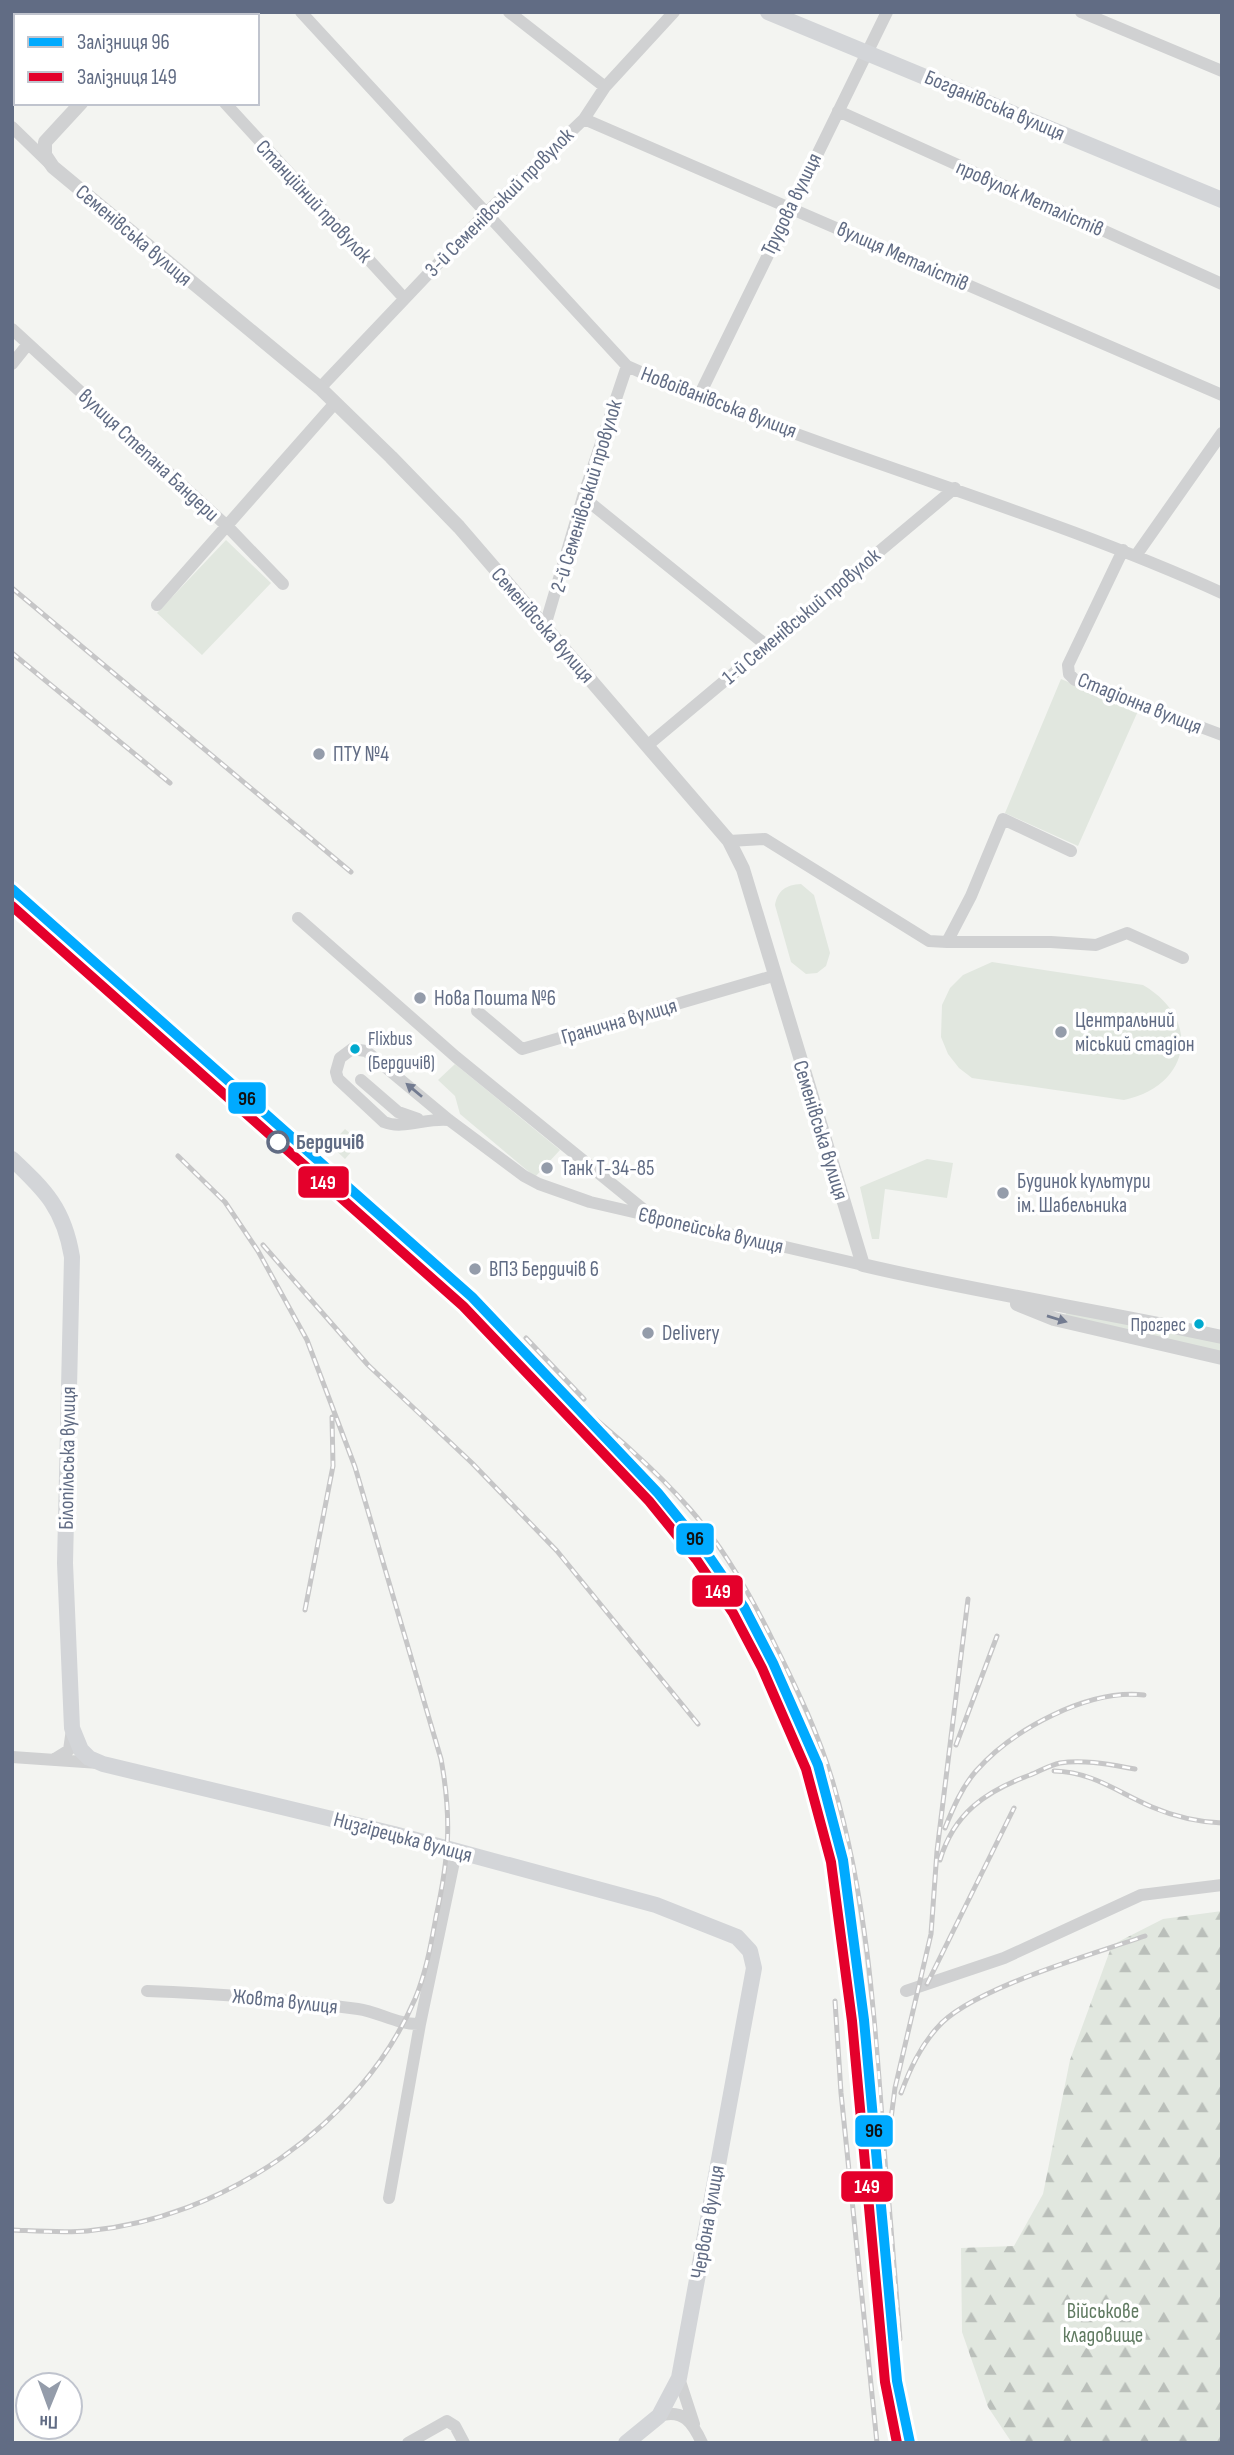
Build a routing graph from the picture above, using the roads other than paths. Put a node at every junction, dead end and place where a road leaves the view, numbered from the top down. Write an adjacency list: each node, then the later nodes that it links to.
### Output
1 (301, 12): 18 (street, Новоіванівська вулиця)
2 (509, 12): 9 (street)
3 (674, 12): 9 (street, 3-й Семенівський провулок)
4 (768, 12): 7 (main road, Богданівська вулиця)
5 (887, 12): 7 (street, Трудова вулиця)
6 (1081, 12): 8 (street)
7 (868, 52): 12 (street, Трудова вулиця); 16 (main road, Богданівська вулиця)
8 (1222, 71)
9 (605, 88): 13 (street, 3-й Семенівський провулок)
10 (79, 105): 15 (street)
11 (227, 105): 20 (street, Станційний провулок)
12 (838, 111): 17 (street, Трудова вулиця); 19 (street, провулок Металістів)
13 (584, 119): 17 (street, вулиця Металістів); 18 (street, 3-й Семенівський провулок)
14 (12, 127): 15 (street)
15 (41, 145): 25 (street, Семенівська вулиця)
16 (1222, 200)
17 (790, 206): 26 (street, вулиця Металістів); 27 (street, Трудова вулиця)
18 (486, 212): 20 (street, 3-й Семенівський провулок); 24 (street, Новоіванівська вулиця)
19 (1222, 284)
20 (404, 298): 25 (street, 3-й Семенівський провулок)
21 (12, 329): 22 (street, вулиця Степана Бандери)
22 (28, 344): 23 (street); 32 (street, вулиця Степана Бандери)
23 (12, 364)
24 (627, 366): 27 (street, Новоіванівська вулиця); 31 (street, 2-й Семенівський провулок)
25 (320, 388): 28 (street, Семенівська вулиця)
26 (1222, 396)
27 (698, 398): 30 (street, Новоіванівська вулиця)
28 (335, 403): 32 (street); 38 (street, Семенівська вулиця)
29 (1222, 433): 34 (street)
30 (956, 488): 33 (street, Новоіванівська вулиця); 39 (street, 1-й Семенівський провулок)
31 (583, 497): 38 (street, 2-й Семенівський провулок); 39 (street)
32 (228, 527): 35 (street, вулиця Степана Бандери); 37 (street)
33 (1123, 550): 34 (street, Новоіванівська вулиця); 40 (street, Стадіонна вулиця)
34 (1137, 554): 36 (street, Новоіванівська вулиця)
35 (283, 584)
36 (1222, 593)
37 (156, 605)
38 (545, 626): 41 (street, Семенівська вулиця)
39 (766, 645): 41 (street, 1-й Семенівський провулок)
40 (1222, 735)
41 (648, 745): 42 (street, Семенівська вулиця)
42 (729, 841): 45 (street); 47 (street, Семенівська вулиця)
43 (1071, 851): 45 (street)
44 (298, 918): 55 (street)
45 (947, 942): 46 (street)
46 (1183, 958)
47 (773, 976): 48 (street, Гранична вулиця); 56 (street, Семенівська вулиця)
48 (477, 1011)
49 (379, 1061): 50 (street); 51 (street); 53 (street, Європейська вулиця, one-way to 49)
50 (361, 1080): 51 (street); 52 (street)
51 (350, 1092): 52 (street)
52 (423, 1120): 53 (street)
53 (449, 1120): 55 (street, Європейська вулиця)
54 (12, 1159): 60 (main road, Білопільська вулиця)
55 (652, 1217): 56 (street, Європейська вулиця)
56 (863, 1265): 57 (street, Європейська вулиця)
57 (993, 1294): 58 (street, Європейська вулиця); 59 (street, Європейська вулиця, one-way to 59)
58 (1222, 1337)
59 (1222, 1358)
60 (72, 1728): 62 (street); 63 (main road, Білопільська вулиця)
61 (12, 1757): 62 (street, Низгірецька вулиця)
62 (52, 1761): 63 (street, Низгірецька вулиця)
63 (103, 1764): 64 (main road, Низгірецька вулиця)
64 (456, 1852): 66 (main road, Низгірецька вулиця); 69 (street)
65 (1222, 1885): 68 (street)
66 (752, 1982): 71 (main road, Червона вулиця)
67 (147, 1991): 69 (street, Жовта вулиця)
68 (906, 1991)
69 (420, 2024): 70 (street)
70 (389, 2198)
71 (679, 2378): 72 (main road, Червона вулиця); 73 (street)
72 (659, 2416): 73 (street); 76 (main road, Червона вулиця)
73 (698, 2437)
74 (408, 2443): 75 (street)
75 (464, 2443)
76 (626, 2443)

